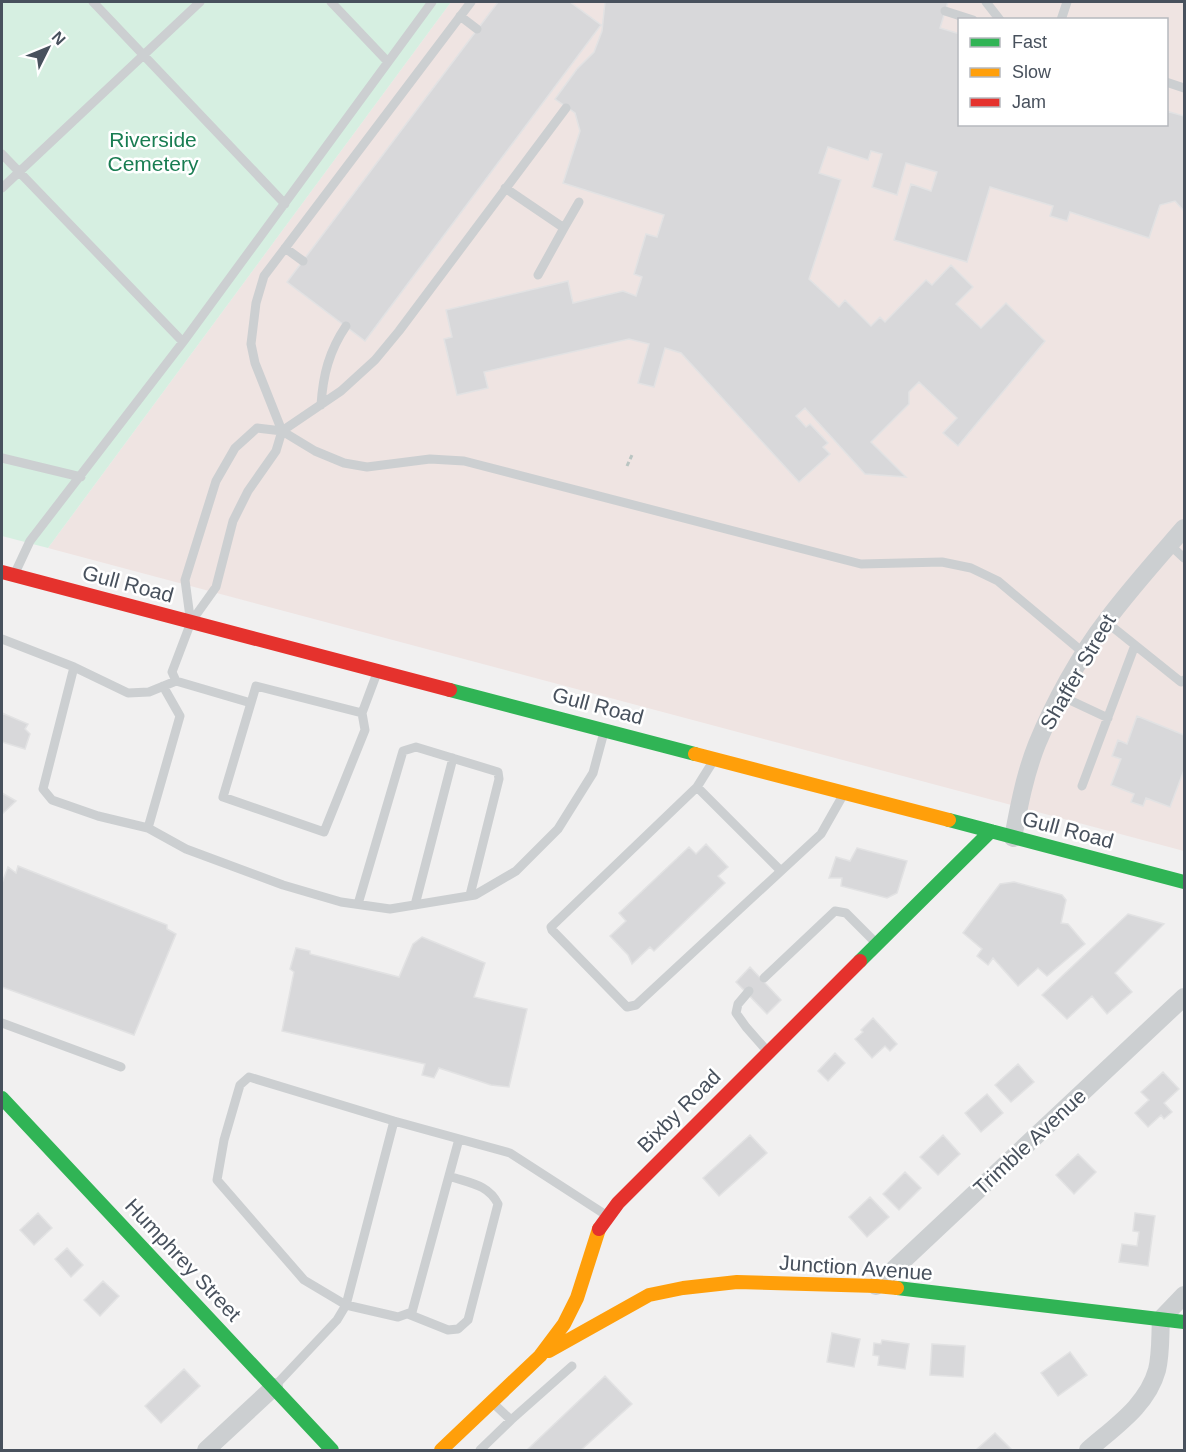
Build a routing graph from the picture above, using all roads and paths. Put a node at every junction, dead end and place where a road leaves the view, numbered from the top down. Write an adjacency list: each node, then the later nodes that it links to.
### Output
1 (93, 2): 14 (lane)
2 (200, 2): 14 (lane)
3 (331, 2): 15 (lane)
4 (432, 2): 15 (lane)
5 (471, 2): 9 (lane)
6 (986, 2): 11 (lane)
7 (1067, 2): 12 (lane)
8 (945, 11): 10 (lane)
9 (460, 16): 13 (lane); 26 (lane)
10 (967, 18)
11 (998, 18)
12 (1062, 18)
13 (477, 29)
14 (144, 54): 20 (lane); 24 (lane)
15 (388, 62): 24 (lane)
16 (1168, 82): 17 (lane)
17 (1185, 88)
18 (566, 108): 22 (lane)
19 (2, 154): 20 (lane)
20 (19, 172): 21 (lane); 30 (lane)
21 (2, 188)
22 (505, 188): 25 (lane); 31 (lane)
23 (579, 202): 25 (lane)
24 (285, 204): 30 (lane)
25 (564, 228): 28 (lane)
26 (285, 248): 27 (lane); 32 (lane)
27 (303, 261)
28 (538, 275)
29 (346, 326): 31 (lane)
30 (183, 342): 36 (lane)
31 (321, 405): 32 (lane)
32 (282, 431): 42 (lane); 42 (lane); 45 (lane)
33 (632, 454): 35 (path)
34 (2, 458): 36 (lane)
35 (627, 466)
36 (81, 477): 40 (lane)
37 (1185, 528): 38 (street, Shaffer Street)
38 (1170, 545): 39 (lane); 41 (street, Shaffer Street)
39 (1185, 558)
40 (8, 573): 42 (street, Gull Road)
41 (1106, 621): 44 (lane); 45 (street, Shaffer Street)
42 (190, 622): 47 (street, Gull Road); 49 (lane)
43 (2, 639): 46 (lane)
44 (1135, 645): 48 (lane); 54 (lane)
45 (1085, 654): 51 (street, Shaffer Street)
46 (74, 667): 50 (lane); 61 (lane)
47 (378, 671): 53 (lane); 55 (street, Gull Road)
48 (1185, 680)
49 (176, 681): 50 (lane); 52 (lane)
50 (163, 686): 61 (lane)
51 (1061, 696): 54 (lane); 63 (street, Shaffer Street)
52 (251, 704): 53 (lane); 53 (lane)
53 (362, 713)
54 (1108, 718): 58 (lane)
55 (604, 729): 57 (street, Gull Road); 66 (lane)
56 (453, 758): 66 (lane); 67 (lane); 68 (lane)
57 (715, 759): 59 (lane); 60 (street, Gull Road)
58 (1082, 786)
59 (697, 787): 64 (lane); 64 (lane)
60 (845, 793): 62 (street, Gull Road); 64 (lane)
61 (148, 828): 67 (lane)
62 (991, 831): 63 (street, Gull Road); 69 (street, Bixby Road)
63 (1013, 838): 65 (street, Gull Road)
64 (781, 871)
65 (1185, 882)
66 (470, 896): 68 (lane)
67 (358, 904): 68 (lane)
68 (415, 905)
69 (877, 944): 70 (lane); 74 (street, Bixby Road)
70 (764, 978)
71 (749, 991): 74 (lane)
72 (1185, 997): 81 (street, Trimble Avenue)
73 (2, 1023): 75 (lane)
74 (768, 1052): 80 (street, Bixby Road)
75 (121, 1067)
76 (2, 1098): 89 (street, Humphrey Street)
77 (394, 1121): 78 (lane); 83 (lane); 83 (lane)
78 (459, 1139): 79 (lane); 80 (lane)
79 (449, 1176): 84 (lane); 84 (lane)
80 (608, 1217): 87 (street, Bixby Road)
81 (876, 1286): 85 (street, Junction Avenue); 87 (street, Junction Avenue)
82 (1185, 1295): 85 (street)
83 (346, 1305): 84 (lane); 89 (lane)
84 (408, 1314)
85 (1161, 1319): 86 (street, Junction Avenue); 96 (street)
86 (1185, 1322)
87 (540, 1356): 90 (street, Bixby Road)
88 (572, 1366): 91 (lane)
89 (274, 1387): 92 (street); 93 (street, Humphrey Street)
90 (492, 1402): 91 (lane); 94 (street, Bixby Road)
91 (511, 1420): 95 (lane)
92 (206, 1450)
93 (332, 1450)
94 (441, 1450)
95 (480, 1450)
96 (1088, 1450)

